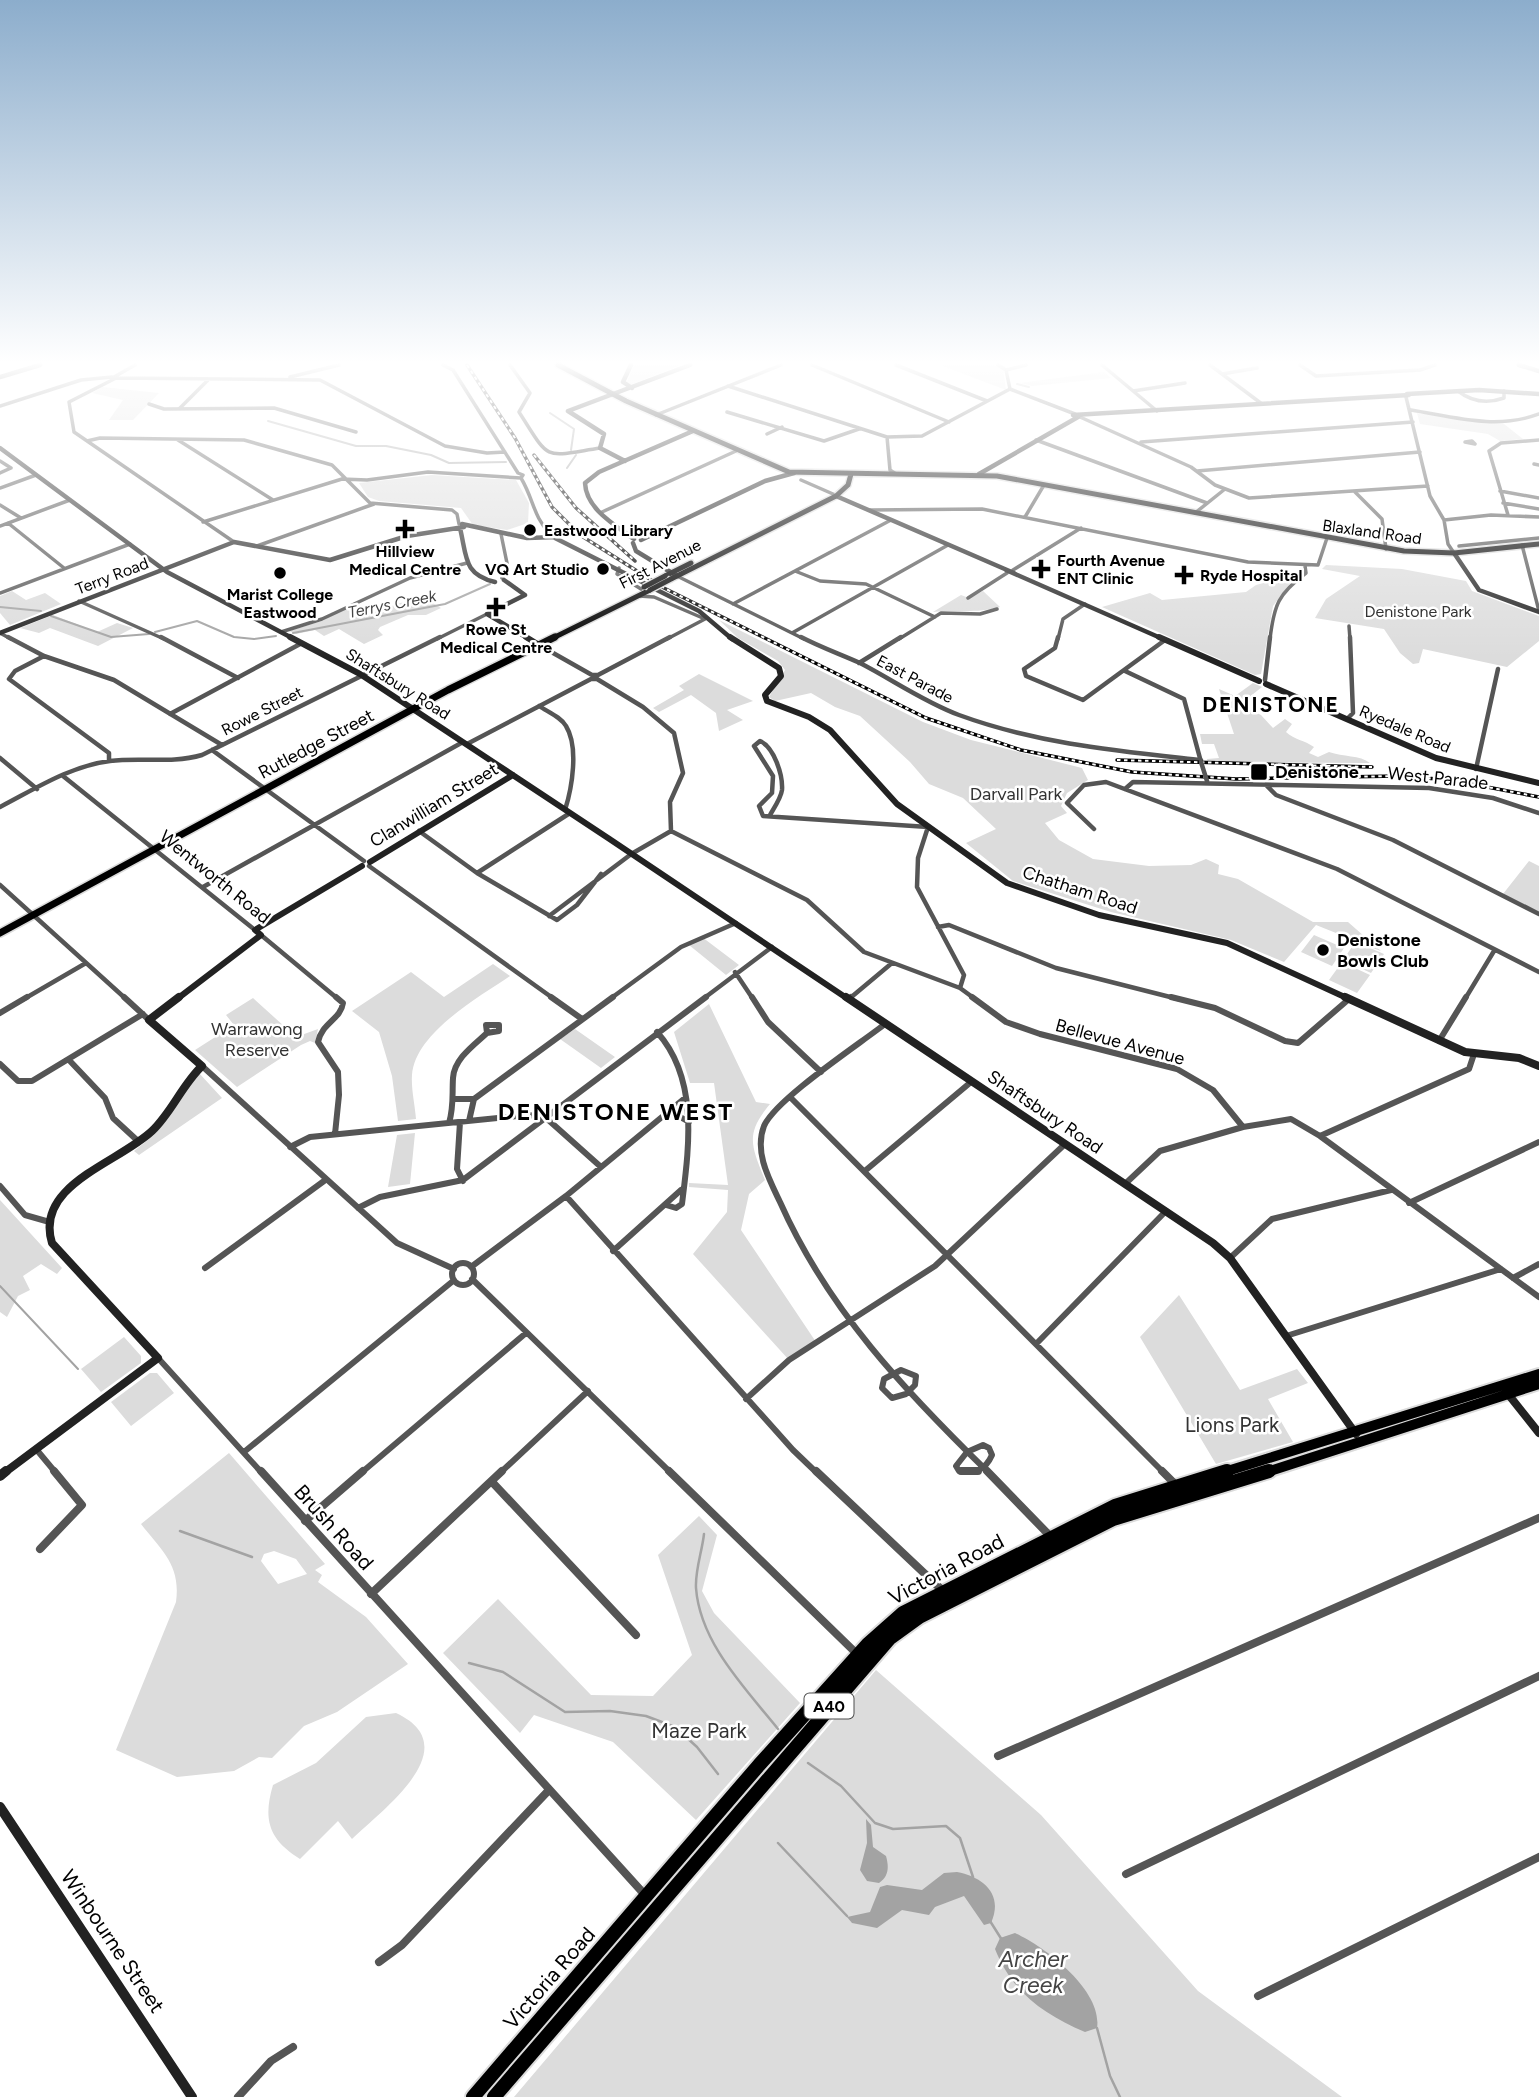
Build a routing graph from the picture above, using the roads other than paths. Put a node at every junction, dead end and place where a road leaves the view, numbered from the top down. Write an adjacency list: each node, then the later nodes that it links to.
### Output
1 (3, 463): 20 (street)
2 (20, 463): 24 (street, Shaftsbury Road)
3 (118, 463): 55 (street)
4 (215, 463): 40 (street)
5 (327, 463): 27 (street)
6 (511, 463): 25 (street)
7 (621, 463): 47 (street, East Parade)
8 (710, 463): 47 (street)
9 (763, 463): 17 (main road)
10 (891, 463): 19 (street)
11 (997, 463): 23 (street)
12 (1100, 463): 41 (street)
13 (1180, 463): 18 (street)
14 (1293, 463): 18 (street)
15 (1423, 463): 32 (street)
16 (1492, 463): 35 (street)
17 (772, 467): 21 (main road); 29 (street)
18 (1197, 471): 34 (street)
19 (893, 472): 23 (main road, Blaxland Road); 26 (main road, Blaxland Road)
20 (0, 473)
21 (798, 473): 22 (main road); 29 (street)
22 (833, 474): 26 (main road); 31 (main road)
23 (979, 474): 30 (main road, Blaxland Road)
24 (36, 475): 33 (street); 39 (street, Shaftsbury Road)
25 (519, 476): 27 (street); 61 (street)
26 (849, 476): 31 (main road, First Avenue); 37 (main road, First Avenue)
27 (347, 480): 40 (street); 43 (street)
28 (801, 480): 37 (street)
29 (765, 481): 64 (street)
30 (1044, 485): 48 (main road, Blaxland Road); 50 (street)
31 (841, 486): 37 (main road, First Avenue)
32 (1428, 486): 36 (street); 54 (street)
33 (0, 488)
34 (1225, 489): 36 (street); 41 (street)
35 (1500, 491): 38 (street); 42 (street)
36 (1354, 492): 72 (street)
37 (835, 495): 46 (street); 81 (main road, First Avenue)
38 (1539, 498)
39 (70, 500): 52 (street); 66 (street, Shaftsbury Road)
40 (273, 500): 55 (street)
41 (1207, 503): 48 (street)
42 (1503, 503): 45 (street); 49 (street)
43 (374, 504): 58 (street); 71 (street)
44 (0, 505): 52 (street)
45 (1539, 509)
46 (870, 510): 50 (street); 53 (street)
47 (602, 512): 64 (street, East Parade)
48 (1194, 514): 62 (main road, Blaxland Road)
49 (1508, 514): 51 (street); 54 (street)
50 (1025, 517): 59 (street)
51 (1539, 517)
52 (21, 518): 56 (street)
53 (891, 520): 68 (street); 78 (street)
54 (1444, 520): 73 (street)
55 (203, 522): 65 (street)
56 (8, 523): 57 (street); 76 (street)
57 (0, 526)
58 (460, 526): 60 (street); 71 (street); 74 (street)
59 (1081, 528): 75 (street); 79 (street)
60 (501, 534): 61 (street); 82 (street)
61 (551, 536): 84 (street)
62 (1327, 538): 72 (main road, Blaxland Road); 75 (street)
63 (1539, 538): 70 (street)
64 (637, 541): 81 (street, East Parade)
65 (234, 542): 71 (street); 77 (street, Terry Road)
66 (130, 544): 76 (street); 77 (street, Shaftsbury Road)
67 (1539, 544): 69 (main road, Blaxland Road)
68 (948, 545): 80 (street); 85 (street)
69 (1522, 545): 73 (main road, Blaxland Road); 83 (street)
70 (1459, 546)
71 (257, 547)
72 (1386, 549): 73 (main road, Blaxland Road)
73 (1454, 553): 93 (street)
74 (467, 563): 82 (street); 99 (street)
75 (1305, 566): 112 (street)
76 (64, 568): 86 (street)
77 (164, 569): 89 (street, Terry Road); 99 (street, Shaftsbury Road)
78 (795, 571): 85 (street); 90 (street)
79 (1014, 571): 80 (street); 91 (street, Ryedale Road)
80 (1006, 572): 88 (street)
81 (671, 576): 84 (main road, First Avenue, bridge); 90 (street, East Parade)
82 (499, 580): 94 (street, Rowe Street)
83 (1536, 587): 93 (street)
84 (647, 588): 87 (main road, Rutledge Street); 95 (street); 97 (main road, First Avenue)
85 (874, 588): 96 (street); 101 (street)
86 (0, 593)
87 (638, 597): 95 (street, Chatham Road); 97 (main road, Rutledge Street)
88 (968, 598)
89 (79, 601): 100 (street, Terry Road); 111 (street)
90 (733, 604): 101 (street, East Parade)
91 (1085, 604): 102 (street, Ryedale Road); 108 (street)
92 (997, 609): 96 (street)
93 (1539, 611)
94 (487, 614): 104 (street); 109 (street, Rowe Street)
95 (702, 616): 110 (street); 137 (street, Chatham Road)
96 (935, 617): 106 (street)
97 (583, 622): 104 (main road, Rutledge Street)
98 (1349, 626): 116 (street)
99 (281, 632): 103 (street, Shaftsbury Road)
100 (0, 633): 105 (street)
101 (792, 633): 106 (street, East Parade)
102 (1165, 640): 108 (street); 112 (street, Ryedale Road)
103 (302, 643): 109 (street, Shaftsbury Road); 111 (street)
104 (539, 645): 110 (street); 114 (main road, Rutledge Street)
105 (44, 656): 115 (street); 121 (street)
106 (859, 663): 122 (street, East Parade)
107 (1498, 669): 123 (street)
108 (1125, 671): 122 (street)
109 (360, 674): 114 (street, Shaftsbury Road); 118 (street, Rowe Street)
110 (594, 677): 113 (street); 140 (street)
111 (238, 678): 115 (street)
112 (1264, 682): 116 (street, Ryedale Road)
113 (539, 706): 117 (street); 133 (street)
114 (413, 709): 117 (street, Shaftsbury Road); 131 (main road, Rutledge Street)
115 (170, 714): 118 (street)
116 (1347, 719): 123 (street, Ryedale Road)
117 (465, 743): 124 (street, Shaftsbury Road); 136 (street)
118 (222, 745): 119 (street, Rowe Street)
119 (212, 750): 121 (street, Rowe Street); 131 (street)
120 (0, 758): 129 (street)
121 (109, 761): 125 (street, Rowe Street)
122 (1201, 761): 126 (street, bridge)
123 (1476, 769): 127 (street, Ryedale Road)
124 (513, 775): 133 (street, Shaftsbury Road); 139 (street, Clanwilliam Street)
125 (63, 776): 129 (street, Rowe Street); 141 (street, Wentworth Road)
126 (1207, 782): 128 (street, West Parade); 130 (street, West Parade)
127 (1539, 783)
128 (1267, 786): 134 (street, West Parade); 148 (street)
129 (37, 789): 132 (street, Rowe Street)
130 (1125, 789): 138 (street); 156 (street)
131 (264, 790): 136 (street); 141 (main road, Rutledge Street)
132 (0, 807)
133 (567, 812): 142 (street, Shaftsbury Road); 144 (street)
134 (1539, 813)
135 (770, 815): 135 (street); 137 (street)
136 (315, 826): 143 (street); 147 (street)
137 (928, 827): 152 (street); 162 (street, Chatham Road)
138 (1094, 829)
139 (419, 831): 143 (street, Clanwilliam Street); 144 (street)
140 (671, 831): 142 (street); 158 (street, Bellevue Avenue)
141 (155, 849): 147 (street, Wentworth Road); 149 (main road, Rutledge Street)
142 (631, 854): 145 (street); 151 (street, Shaftsbury Road)
143 (366, 864): 153 (street, Clanwilliam Street); 166 (street)
144 (477, 873): 150 (street)
145 (601, 874): 150 (street)
146 (0, 885): 149 (street)
147 (203, 887): 153 (street, Wentworth Road)
148 (1539, 914)
149 (33, 915): 154 (main road, Rutledge Street); 157 (street)
150 (549, 916)
151 (736, 923): 155 (street, Shaftsbury Road); 166 (street)
152 (937, 927): 161 (street); 162 (street)
153 (258, 932): 165 (street, Clanwilliam Street); 189 (street, Wentworth Road)
154 (0, 933)
155 (772, 947): 159 (street); 163 (street, Shaftsbury Road)
156 (1494, 951): 160 (street); 170 (street)
157 (86, 963): 164 (street); 165 (street)
158 (892, 963): 161 (street, Bellevue Avenue); 163 (street)
159 (735, 972): 168 (street); 176 (street)
160 (1539, 972)
161 (960, 988): 188 (street, Bellevue Avenue)
162 (1349, 999): 170 (street, Chatham Road)
163 (848, 1000): 167 (street, Shaftsbury Road)
164 (0, 1013)
165 (146, 1017): 172 (street, Clanwilliam Street); 174 (street)
166 (582, 1019): 181 (street)
167 (885, 1024): 176 (street); 177 (street, Shaftsbury Road)
168 (657, 1032): 178 (street); 183 (street)
169 (487, 1033): 180 (street)
170 (1439, 1041): 171 (street, Chatham Road)
171 (1474, 1054): 175 (street, Chatham Road); 190 (street)
172 (69, 1060): 173 (street, Clanwilliam Street); 191 (street)
173 (0, 1064)
174 (202, 1066): 191 (street); 194 (street)
175 (1539, 1066)
176 (821, 1072): 179 (street)
177 (971, 1082): 193 (street, Shaftsbury Road); 196 (street)
178 (685, 1098): 182 (street); 186 (street)
179 (791, 1098): 196 (street); 221 (street)
180 (455, 1099): 181 (street); 187 (street)
181 (474, 1099): 184 (street)
182 (664, 1114): 186 (street); 195 (street)
183 (547, 1118): 184 (street); 195 (street); 198 (street)
184 (469, 1121): 185 (street)
185 (460, 1122): 187 (street); 198 (street)
186 (689, 1122): 202 (street)
187 (449, 1123): 189 (street)
188 (1243, 1127): 190 (street); 199 (street)
189 (335, 1134): 194 (street)
190 (1320, 1136): 201 (street)
191 (139, 1142): 208 (street)
192 (1539, 1142): 204 (street)
193 (1064, 1145): 199 (street, Shaftsbury Road); 210 (street)
194 (290, 1147): 197 (street)
195 (601, 1167): 203 (street)
196 (866, 1171): 210 (street)
197 (324, 1181): 206 (street); 214 (street)
198 (463, 1181): 206 (street)
199 (1125, 1184): 207 (street, Shaftsbury Road)
200 (0, 1186): 208 (street)
201 (1391, 1189): 204 (street); 211 (street)
202 (681, 1191): 205 (street); 205 (street)
203 (566, 1196): 209 (street); 213 (street)
204 (1409, 1203): 216 (street)
205 (666, 1205): 209 (street)
206 (358, 1208): 215 (street)
207 (1166, 1212): 211 (street, Shaftsbury Road); 224 (street)
208 (46, 1221): 225 (street, Brush Road)
209 (612, 1251): 232 (street)
210 (948, 1254): 221 (street); 224 (street)
211 (1230, 1258): 223 (street, Shaftsbury Road)
212 (1539, 1264): 217 (street)
213 (471, 1267): 215 (street); 218 (street)
214 (205, 1268)
215 (454, 1269): 219 (street)
216 (1500, 1269): 217 (street); 223 (street)
217 (1513, 1278): 220 (street)
218 (472, 1279): 219 (street); 222 (street)
219 (453, 1282): 237 (street)
220 (1539, 1297)
221 (846, 1322): 226 (street); 232 (street)
222 (526, 1333): 230 (street); 243 (street)
223 (1286, 1336): 234 (street, Shaftsbury Road)
224 (1037, 1343): 241 (street)
225 (158, 1358): 235 (street); 237 (street, Brush Road)
226 (891, 1373): 231 (street); 231 (street); 231 (street)
227 (1539, 1374): 229 (highway, Victoria Road / A40)
228 (1539, 1384): 229 (highway, Victoria Road / A40)
229 (1504, 1390): 233 (street); 234 (highway, Victoria Road / A40)
230 (588, 1391): 240 (street); 249 (street)
231 (908, 1393): 236 (street)
232 (746, 1399): 246 (street)
233 (1539, 1433)
234 (1358, 1438): 241 (highway, Victoria Road / A40); 263 (highway, Victoria Road / A40)
235 (36, 1449): 239 (street); 245 (street)
236 (968, 1451): 238 (street); 238 (street); 238 (street)
237 (244, 1452): 243 (street, Brush Road)
238 (984, 1468): 244 (street)
239 (0, 1476)
240 (493, 1483): 247 (street); 248 (street)
241 (1177, 1486): 244 (highway, Victoria Road / A40)
242 (1539, 1518): 251 (street)
243 (305, 1521): 247 (street, Brush Road)
244 (1051, 1537): 246 (highway, Victoria Road / A40)
245 (40, 1549)
246 (943, 1591): 249 (highway, Victoria Road / A40)
247 (371, 1594): 252 (street, Brush Road)
248 (636, 1635)
249 (858, 1655): 256 (highway, Victoria Road / A40)
250 (1539, 1676): 255 (street)
251 (998, 1756)
252 (549, 1790): 256 (street, Brush Road); 257 (street)
253 (1, 1811): 260 (street, Winbourne Street)
254 (1539, 1857): 258 (street)
255 (1126, 1874)
256 (647, 1897): 262 (highway, Victoria Road / A40)
257 (379, 1962)
258 (1258, 1996)
259 (293, 2048): 261 (street)
260 (192, 2097)
261 (238, 2097)
262 (473, 2097)
263 (494, 2097)

